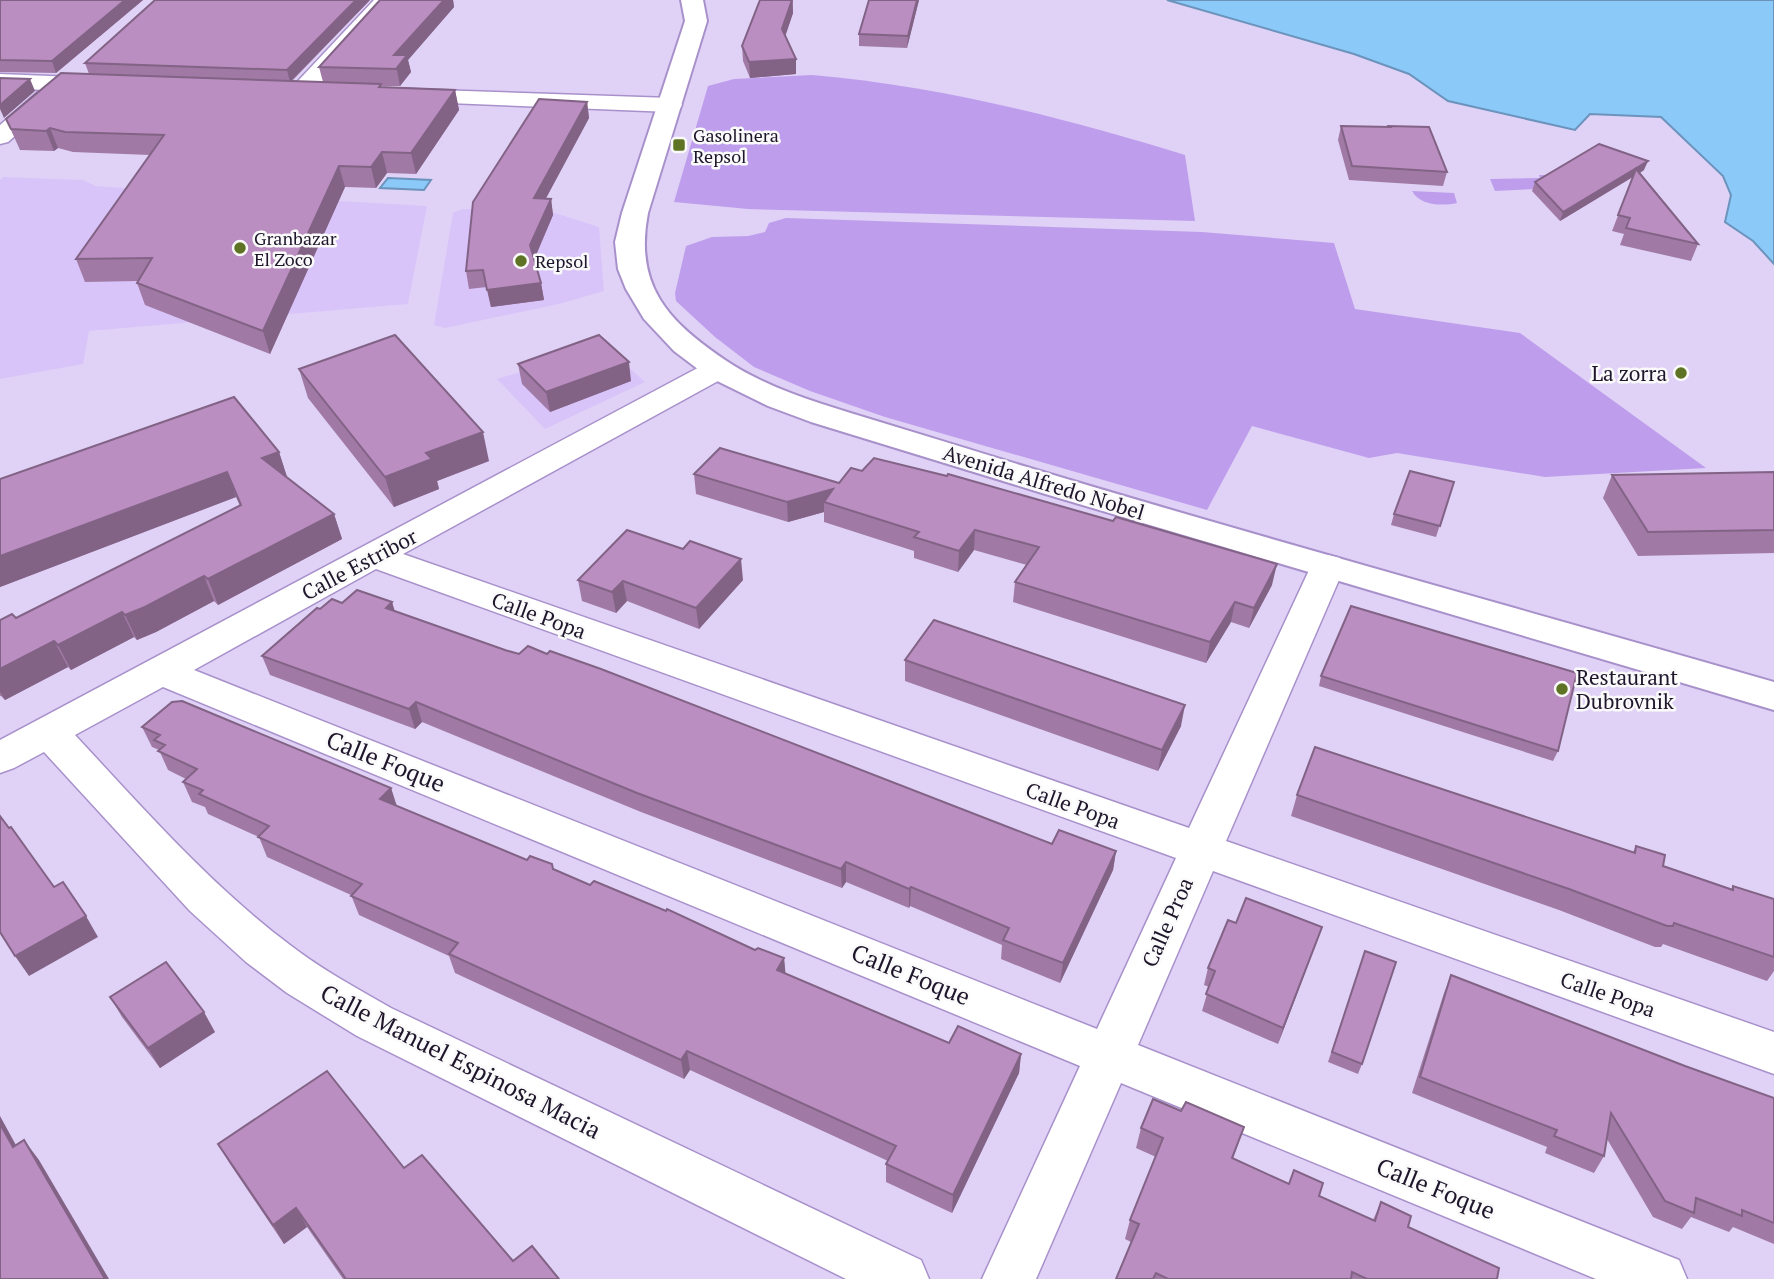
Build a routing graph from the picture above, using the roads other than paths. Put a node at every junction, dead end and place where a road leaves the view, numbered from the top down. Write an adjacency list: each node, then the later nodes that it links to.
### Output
1 (385, 0): 8 (street)
2 (692, 0): 11 (main road, Avenida Alfredo Nobel)
3 (81, 66): 5 (street)
4 (0, 81): 5 (street)
5 (61, 83): 6 (street); 12 (street)
6 (119, 86)
7 (266, 91): 8 (street)
8 (292, 92): 9 (street)
9 (333, 93)
10 (386, 95): 11 (street)
11 (671, 105): 13 (main road, Avenida Alfredo Nobel)
12 (0, 137)
13 (718, 369): 14 (street, Calle Estribor); 15 (main road, Avenida Alfredo Nobel)
14 (373, 556): 16 (street, Calle Estribor); 20 (street, Calle Popa)
15 (1328, 566): 17 (main road, Avenida Alfredo Nobel); 20 (street, Calle Proa)
16 (161, 671): 18 (street, Calle Estribor); 21 (street, Calle Foque)
17 (1774, 696)
18 (49, 732): 19 (street, Calle Estribor); 23 (street, Calle Manuel Espinosa Macia)
19 (0, 758)
20 (1199, 849): 21 (street, Calle Proa); 22 (street, Calle Popa)
21 (1108, 1053): 24 (street, Calle Proa); 25 (street, Calle Foque)
22 (1774, 1053)
23 (902, 1279)
24 (1009, 1279)
25 (1660, 1279)

